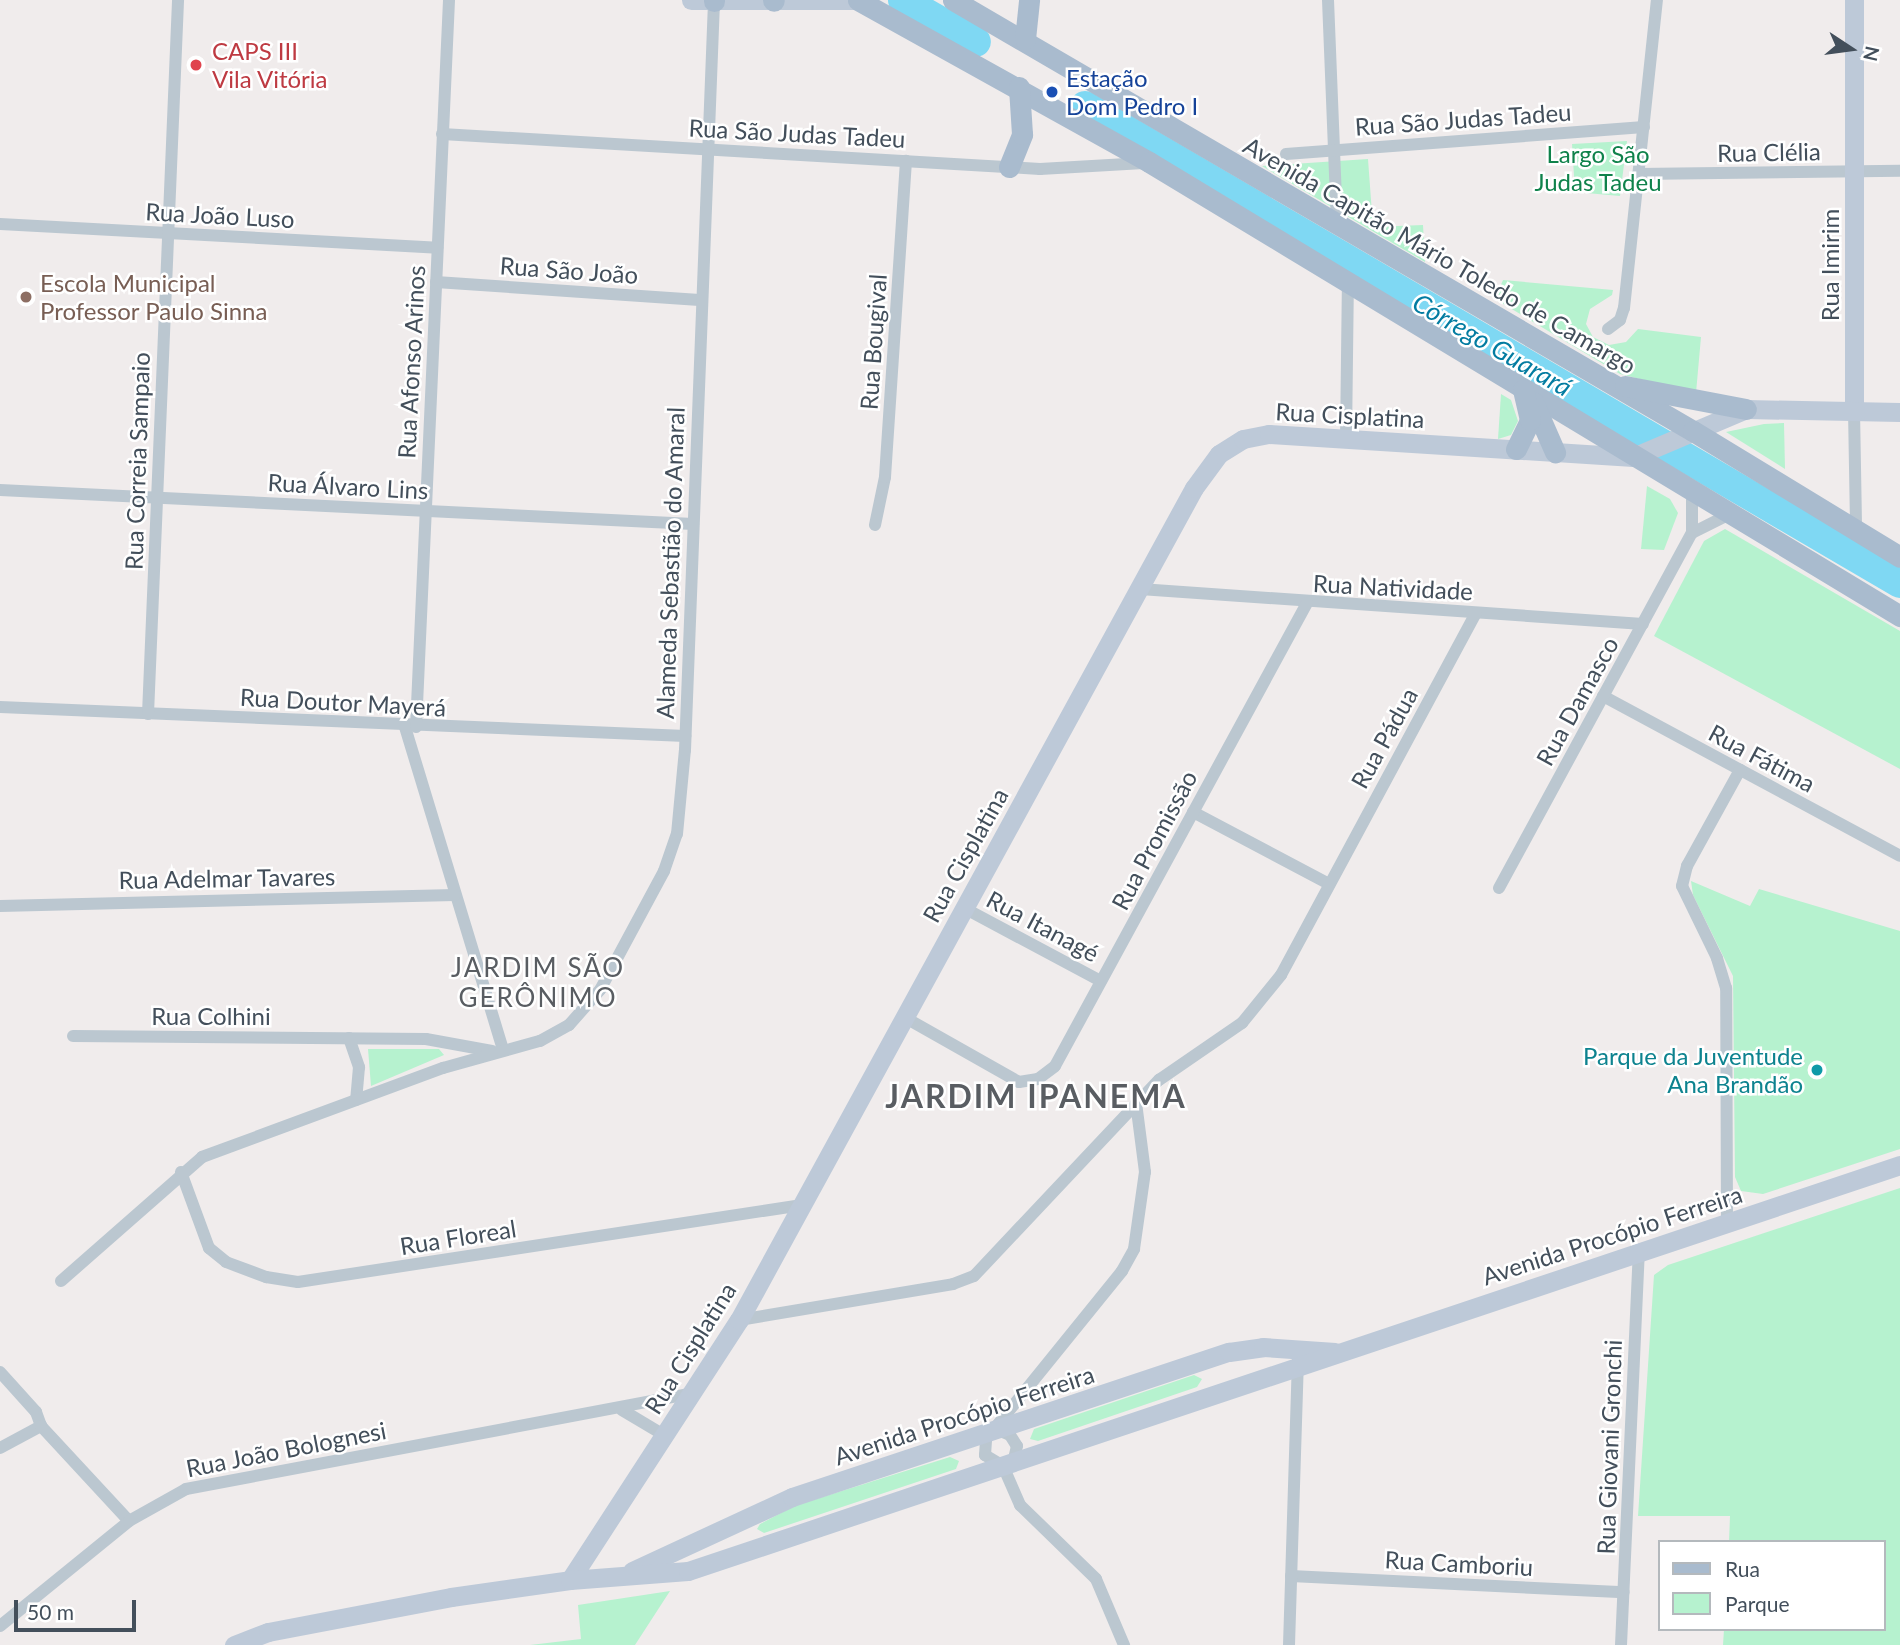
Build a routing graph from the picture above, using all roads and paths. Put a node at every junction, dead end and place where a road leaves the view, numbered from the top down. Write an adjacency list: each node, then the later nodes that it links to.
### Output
1 (178, 0): 27 (street, Rua Correia Sampaio)
2 (449, 0): 15 (street, Rua Afonso Arinos)
3 (691, 0): 4 (street)
4 (714, 0): 5 (street); 16 (street, Alameda Sebastião do Amaral)
5 (774, 0): 6 (street)
6 (860, 0): 13 (main road)
7 (953, 0): 12 (main road, Avenida Capitão Mário Toledo de Camargo)
8 (1029, 0): 12 (main road)
9 (1328, 0): 17 (street)
10 (1657, 0): 14 (street)
11 (1854, 0): 22 (street, Rua Imirim)
12 (1026, 39): 26 (main road, Avenida Capitão Mário Toledo de Camargo)
13 (1019, 87): 20 (main road); 21 (main road)
14 (1644, 127): 17 (street, Rua São Judas Tadeu); 24 (street)
15 (442, 134): 16 (street, Rua São Judas Tadeu); 28 (street, Rua Afonso Arinos)
16 (707, 148): 19 (street, Rua São Judas Tadeu); 31 (street, Alameda Sebastião do Amaral)
17 (1332, 150): 18 (street, Rua São Judas Tadeu); 26 (street)
18 (1286, 154)
19 (906, 161): 21 (street, Rua São Judas Tadeu); 49 (street, Rua Bougival)
20 (1149, 162): 21 (street, Rua São Judas Tadeu); 30 (main road)
21 (1009, 167)
22 (1854, 171): 23 (street, Rua Clélia); 24 (street, Rua Clélia); 36 (street, Rua Imirim)
23 (1900, 171)
24 (1638, 174): 32 (street)
25 (0, 224): 27 (street, Rua João Luso)
26 (1337, 226): 33 (main road, Avenida Capitão Mário Toledo de Camargo)
27 (168, 232): 28 (street, Rua João Luso); 45 (street, Rua Correia Sampaio)
28 (437, 248): 29 (street, Rua Afonso Arinos)
29 (436, 282): 31 (street, Rua São João); 46 (street, Rua Afonso Arinos)
30 (1349, 284): 34 (main road); 39 (street)
31 (699, 300): 48 (street, Alameda Sebastião do Amaral)
32 (1608, 329)
33 (1602, 382): 35 (main road); 38 (main road, Avenida Capitão Mário Toledo de Camargo)
34 (1526, 392): 40 (main road); 41 (main road); 42 (main road)
35 (1746, 409): 36 (street, Rua Cisplatina); 38 (street, Rua Cisplatina)
36 (1854, 410): 37 (street, Rua Cisplatina); 50 (street, Rua Imirim)
37 (1900, 412)
38 (1693, 431): 42 (street, Rua Cisplatina); 50 (main road, Avenida Capitão Mário Toledo de Camargo)
39 (1346, 439): 40 (street, Rua Cisplatina); 53 (street, Rua Cisplatina)
40 (1516, 449): 41 (street, Rua Cisplatina)
41 (1555, 452): 42 (street, Rua Cisplatina)
42 (1641, 453): 44 (main road)
43 (0, 490): 45 (street, Rua Álvaro Lins)
44 (1692, 492): 47 (main road); 51 (street, Rua Damasco)
45 (157, 498): 46 (street, Rua Álvaro Lins); 60 (street, Rua Correia Sampaio)
46 (425, 511): 48 (street, Rua Álvaro Lins); 61 (street, Rua Afonso Arinos)
47 (1730, 514): 51 (street); 56 (main road)
48 (693, 524): 62 (street, Alameda Sebastião do Amaral)
49 (875, 525)
50 (1856, 530): 52 (main road, Avenida Capitão Mário Toledo de Camargo)
51 (1692, 533): 57 (street, Rua Damasco)
52 (1900, 558)
53 (1140, 589): 54 (street, Rua Natividade); 70 (street, Rua Cisplatina)
54 (1307, 603): 55 (street, Rua Natividade); 64 (street, Rua Promissão)
55 (1476, 613): 57 (street, Rua Natividade); 66 (street, Rua Pádua)
56 (1900, 617)
57 (1643, 624): 58 (street, Rua Damasco)
58 (1603, 696): 63 (street, Rua Fátima); 67 (street, Rua Damasco)
59 (0, 707): 60 (street, Rua Doutor Mayerá)
60 (148, 714): 61 (street, Rua Doutor Mayerá)
61 (410, 727): 62 (street, Rua Doutor Mayerá); 68 (street, Rua Afonso Arinos)
62 (685, 736): 75 (street, Alameda Sebastião do Amaral)
63 (1740, 770): 65 (street, Rua Fátima); 81 (street)
64 (1193, 811): 66 (street); 71 (street, Rua Promissão)
65 (1900, 856)
66 (1329, 884): 77 (street, Rua Pádua)
67 (1499, 888)
68 (455, 895): 69 (street, Rua Adelmar Tavares); 75 (street, Rua Afonso Arinos)
69 (0, 906)
70 (964, 908): 71 (street, Rua Itanagé); 72 (street, Rua Cisplatina)
71 (1101, 981): 72 (street, Rua Promissão)
72 (904, 1017): 80 (street, Rua Cisplatina)
73 (73, 1036): 74 (street, Rua Colhini)
74 (349, 1038): 75 (street, Rua Colhini); 76 (street)
75 (499, 1051): 76 (street, Alameda Sebastião do Amaral)
76 (356, 1100): 79 (street, Alameda Sebastião do Amaral)
77 (1136, 1103): 84 (street, Rua Pádua); 92 (street)
78 (1900, 1165): 81 (street, Avenida Procópio Ferreira)
79 (181, 1172): 80 (street, Rua Floreal); 83 (street, Alameda Sebastião do Amaral)
80 (802, 1205): 84 (street, Rua Cisplatina)
81 (1727, 1222): 82 (street, Avenida Procópio Ferreira)
82 (1639, 1250): 86 (street, Avenida Procópio Ferreira); 100 (street, Rua Giovani Gronchi)
83 (61, 1281)
84 (739, 1320): 89 (street, Rua Cisplatina)
85 (1298, 1349): 86 (street, Avenida Procópio Ferreira); 87 (street); 92 (street, Avenida Procópio Ferreira)
86 (1339, 1353): 87 (street, Avenida Procópio Ferreira)
87 (1298, 1370): 95 (street, Avenida Procópio Ferreira); 97 (street)
88 (0, 1372): 91 (street)
89 (689, 1394): 90 (street, Rua João Bolognesi); 93 (street, Rua Cisplatina)
90 (622, 1409): 93 (street); 96 (street, Rua João Bolognesi)
91 (41, 1426): 94 (street); 96 (street)
92 (998, 1430): 95 (street); 95 (street); 98 (street, Avenida Procópio Ferreira)
93 (664, 1434): 99 (street, Rua Cisplatina)
94 (0, 1448)
95 (1003, 1466): 98 (street, Avenida Procópio Ferreira); 103 (street)
96 (129, 1521): 101 (street, Rua João Bolognesi)
97 (1291, 1576): 100 (street, Rua Camboriu); 104 (street)
98 (617, 1577): 99 (street, Avenida Procópio Ferreira)
99 (570, 1580): 102 (street)
100 (1624, 1592): 105 (street, Rua Giovani Gronchi)
101 (0, 1626)
102 (234, 1645)
103 (1124, 1645)
104 (1289, 1645)
105 (1622, 1645)

